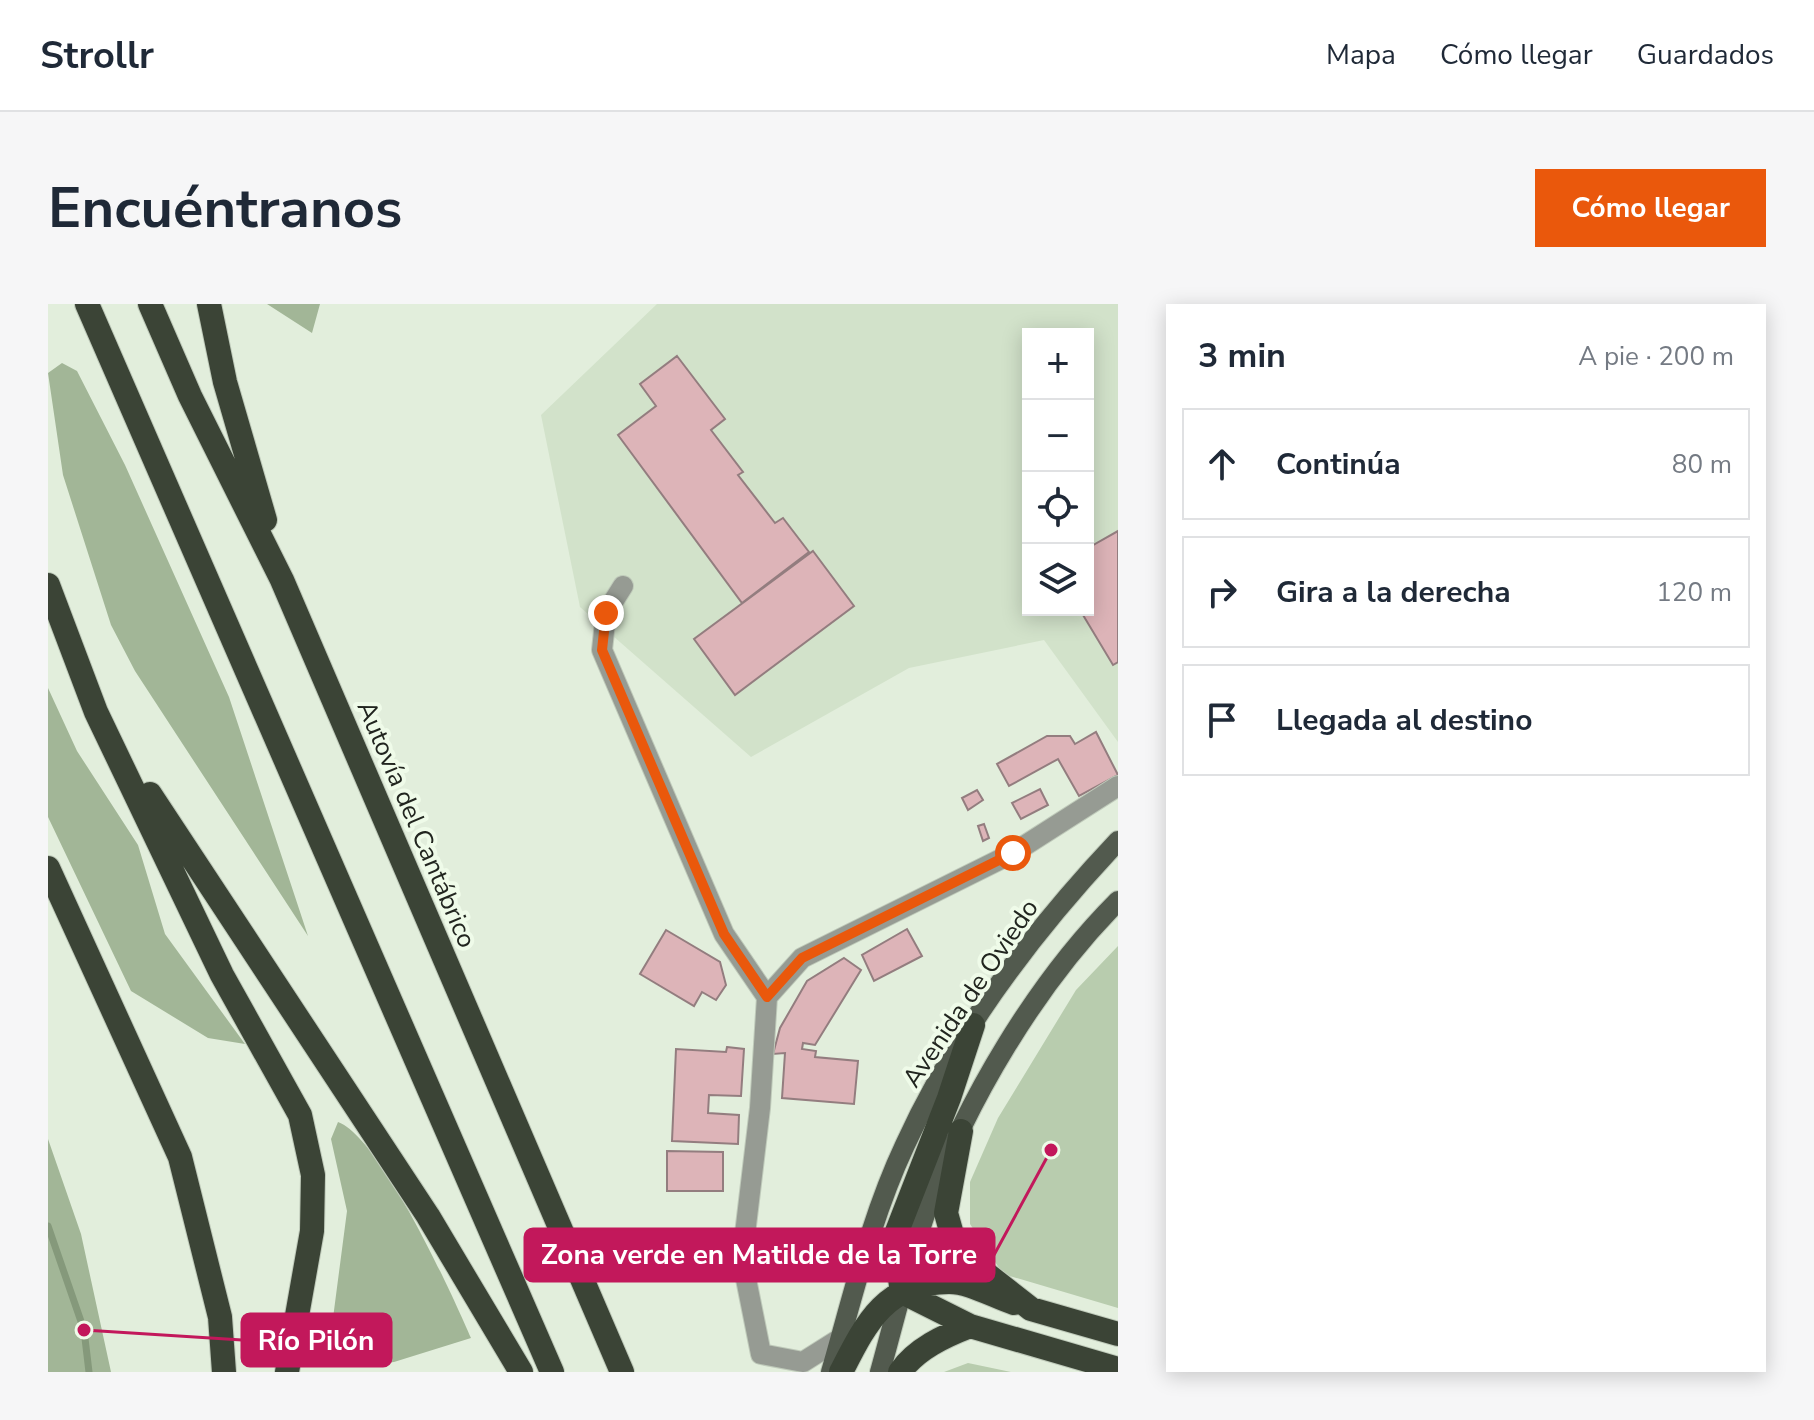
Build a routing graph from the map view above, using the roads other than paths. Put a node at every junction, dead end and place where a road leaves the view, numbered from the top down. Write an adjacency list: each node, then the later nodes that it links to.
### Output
1 (87, 304): 24 (highway)
2 (150, 304): 4 (highway, Autovía del Cantábrico)
3 (209, 304): 4 (highway)
4 (282, 580): 25 (highway, Autovía del Cantábrico)
5 (48, 585): 7 (highway)
6 (623, 586): 12 (street)
7 (96, 712): 22 (highway); 23 (highway)
8 (1118, 786): 12 (street)
9 (1118, 841): 13 (main road, Avenida de Oviedo)
10 (48, 868): 21 (highway)
11 (1118, 901): 14 (main road)
12 (767, 997): 19 (street)
13 (973, 1025): 15 (highway); 19 (main road, Avenida de Oviedo)
14 (961, 1131): 15 (main road); 16 (highway)
15 (902, 1292): 16 (highway); 17 (highway); 27 (highway); 28 (main road)
16 (1031, 1309): 18 (highway)
17 (970, 1326): 20 (highway); 29 (highway)
18 (1118, 1334)
19 (841, 1338): 26 (main road, Avenida de Oviedo)
20 (1118, 1369)
21 (224, 1372)
22 (287, 1372)
23 (521, 1372)
24 (552, 1372)
25 (622, 1372)
26 (831, 1372)
27 (841, 1372)
28 (880, 1372)
29 (900, 1372)

